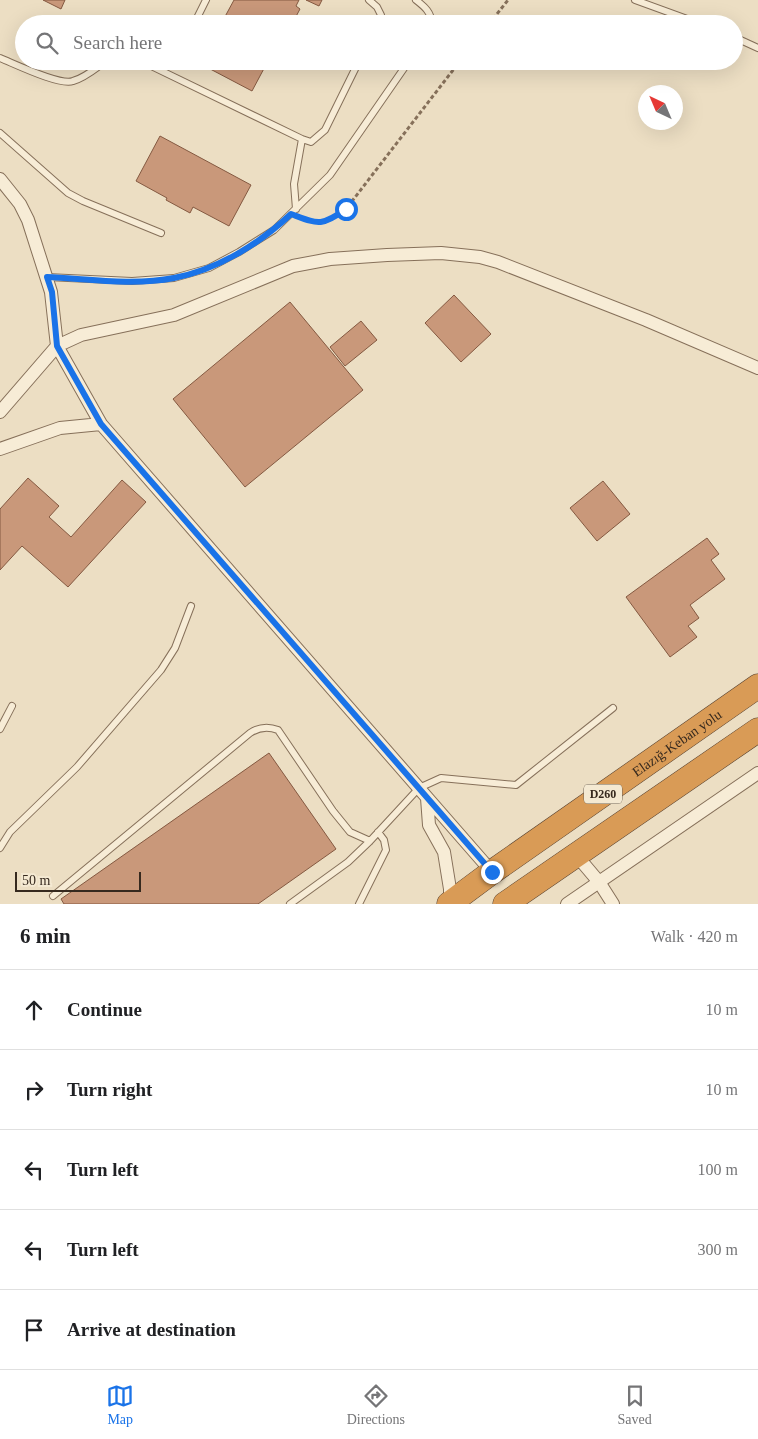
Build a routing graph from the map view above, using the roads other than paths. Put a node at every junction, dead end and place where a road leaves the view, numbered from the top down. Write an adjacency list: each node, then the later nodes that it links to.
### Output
1 (206, 0): 5 (lane)
2 (369, 0): 6 (lane)
3 (416, 0): 7 (lane)
4 (635, 0): 8 (lane)
5 (198, 15)
6 (381, 15)
7 (430, 15)
8 (676, 15)
9 (743, 41): 10 (lane)
10 (758, 48)
11 (0, 58): 12 (lane)
12 (15, 64)
13 (31, 70): 14 (lane)
14 (93, 70)
15 (160, 70): 19 (lane)
16 (355, 70): 19 (lane)
17 (402, 70): 21 (lane)
18 (0, 133): 22 (lane)
19 (302, 139): 21 (lane)
20 (0, 179): 23 (street)
21 (293, 212): 23 (lane)
22 (161, 233)
23 (47, 277): 24 (street)
24 (57, 346): 25 (street); 26 (street); 27 (street)
25 (758, 368)
26 (0, 412)
27 (101, 424): 28 (street); 36 (street)
28 (0, 449)
29 (191, 606): 40 (lane)
30 (758, 686): 42 (highway, Elazığ-Keban yolu / D260)
31 (12, 706): 33 (lane)
32 (613, 708): 36 (lane)
33 (0, 728)
34 (758, 730): 41 (highway, D260)
35 (758, 773): 43 (street)
36 (419, 788): 37 (street); 38 (lane)
37 (427, 798): 42 (street); 47 (street)
38 (378, 832): 39 (lane); 46 (lane)
39 (370, 840): 44 (lane); 45 (lane)
40 (0, 848)
41 (577, 856): 43 (street); 48 (highway, D260)
42 (492, 872): 47 (highway, Elazığ-Keban yolu / D260)
43 (599, 882): 49 (street); 50 (street)
44 (53, 896)
45 (290, 904)
46 (360, 904)
47 (450, 904)
48 (505, 904)
49 (567, 904)
50 (613, 904)

